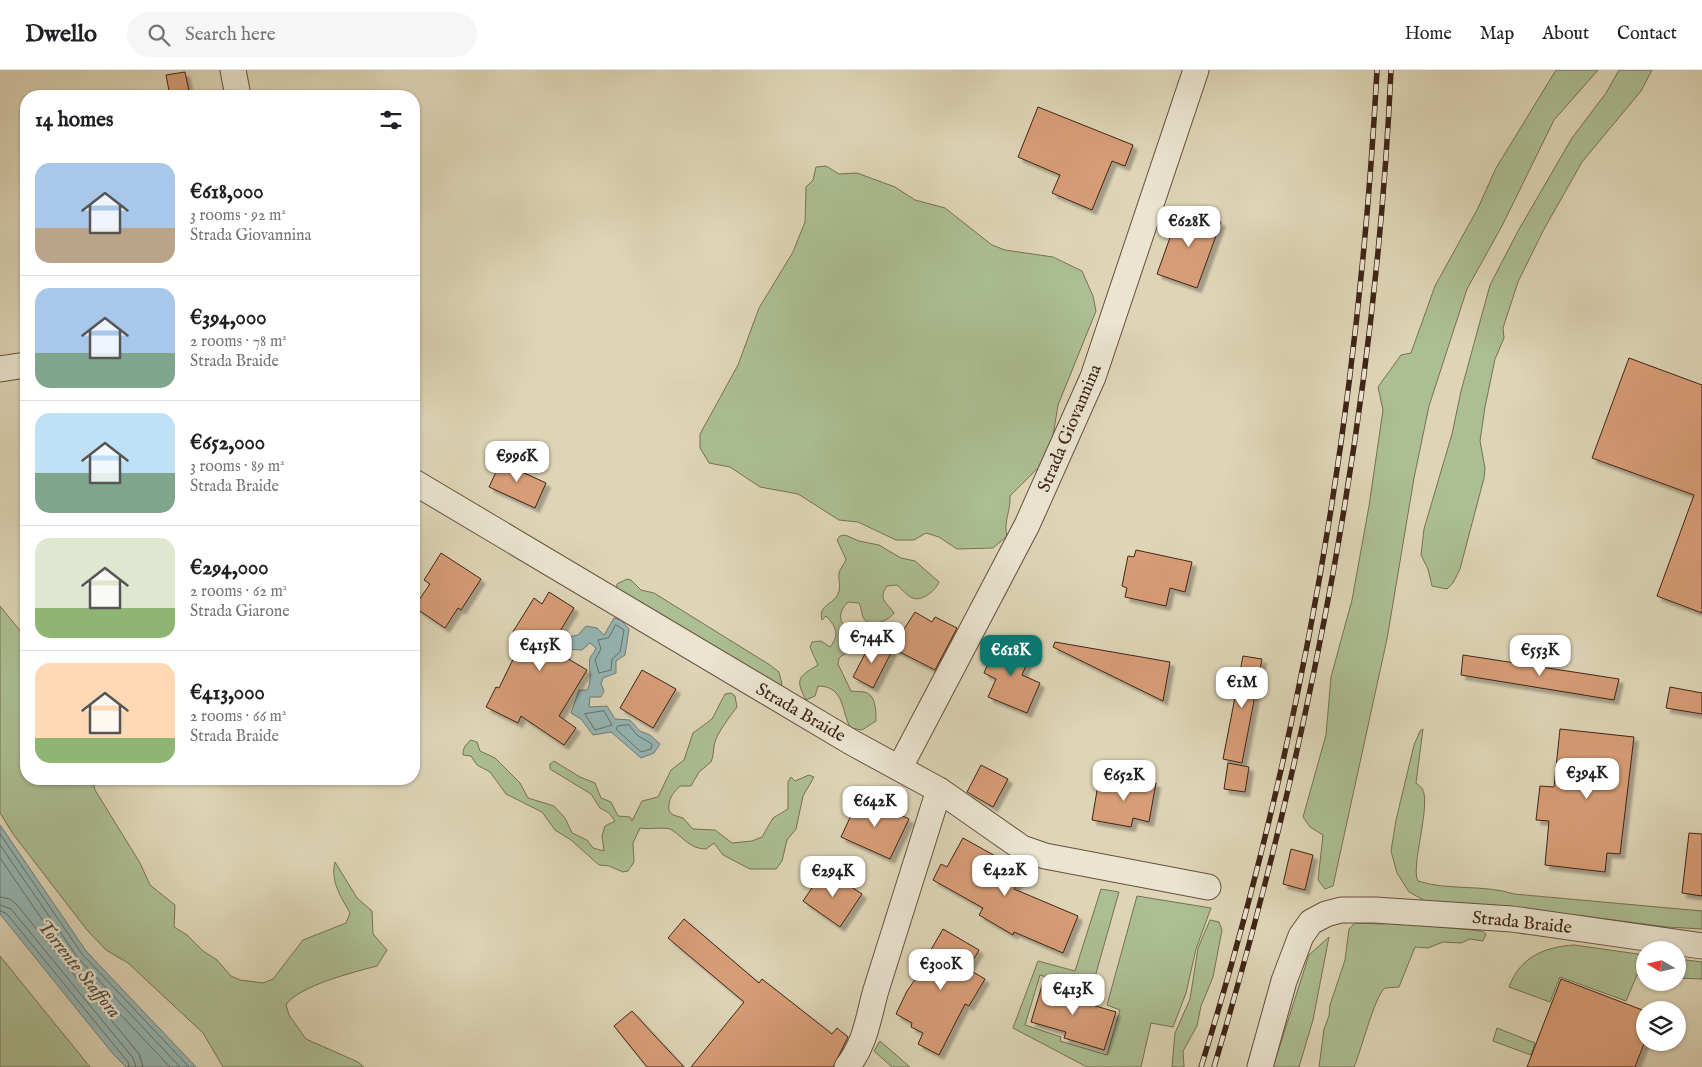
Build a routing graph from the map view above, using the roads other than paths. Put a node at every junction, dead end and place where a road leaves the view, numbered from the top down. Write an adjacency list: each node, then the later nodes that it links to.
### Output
1 (233, 70): 3 (street)
2 (1196, 70): 7 (street, Strada Giovannina)
3 (237, 90)
4 (20, 366): 5 (street)
5 (0, 369)
6 (420, 486): 7 (street, Strada Braide)
7 (900, 767): 8 (street, Strada Braide)
8 (939, 790): 9 (street, Strada Braide); 11 (street)
9 (1208, 888)
10 (1702, 946): 12 (street, Strada Braide)
11 (847, 1067)
12 (1260, 1067)

